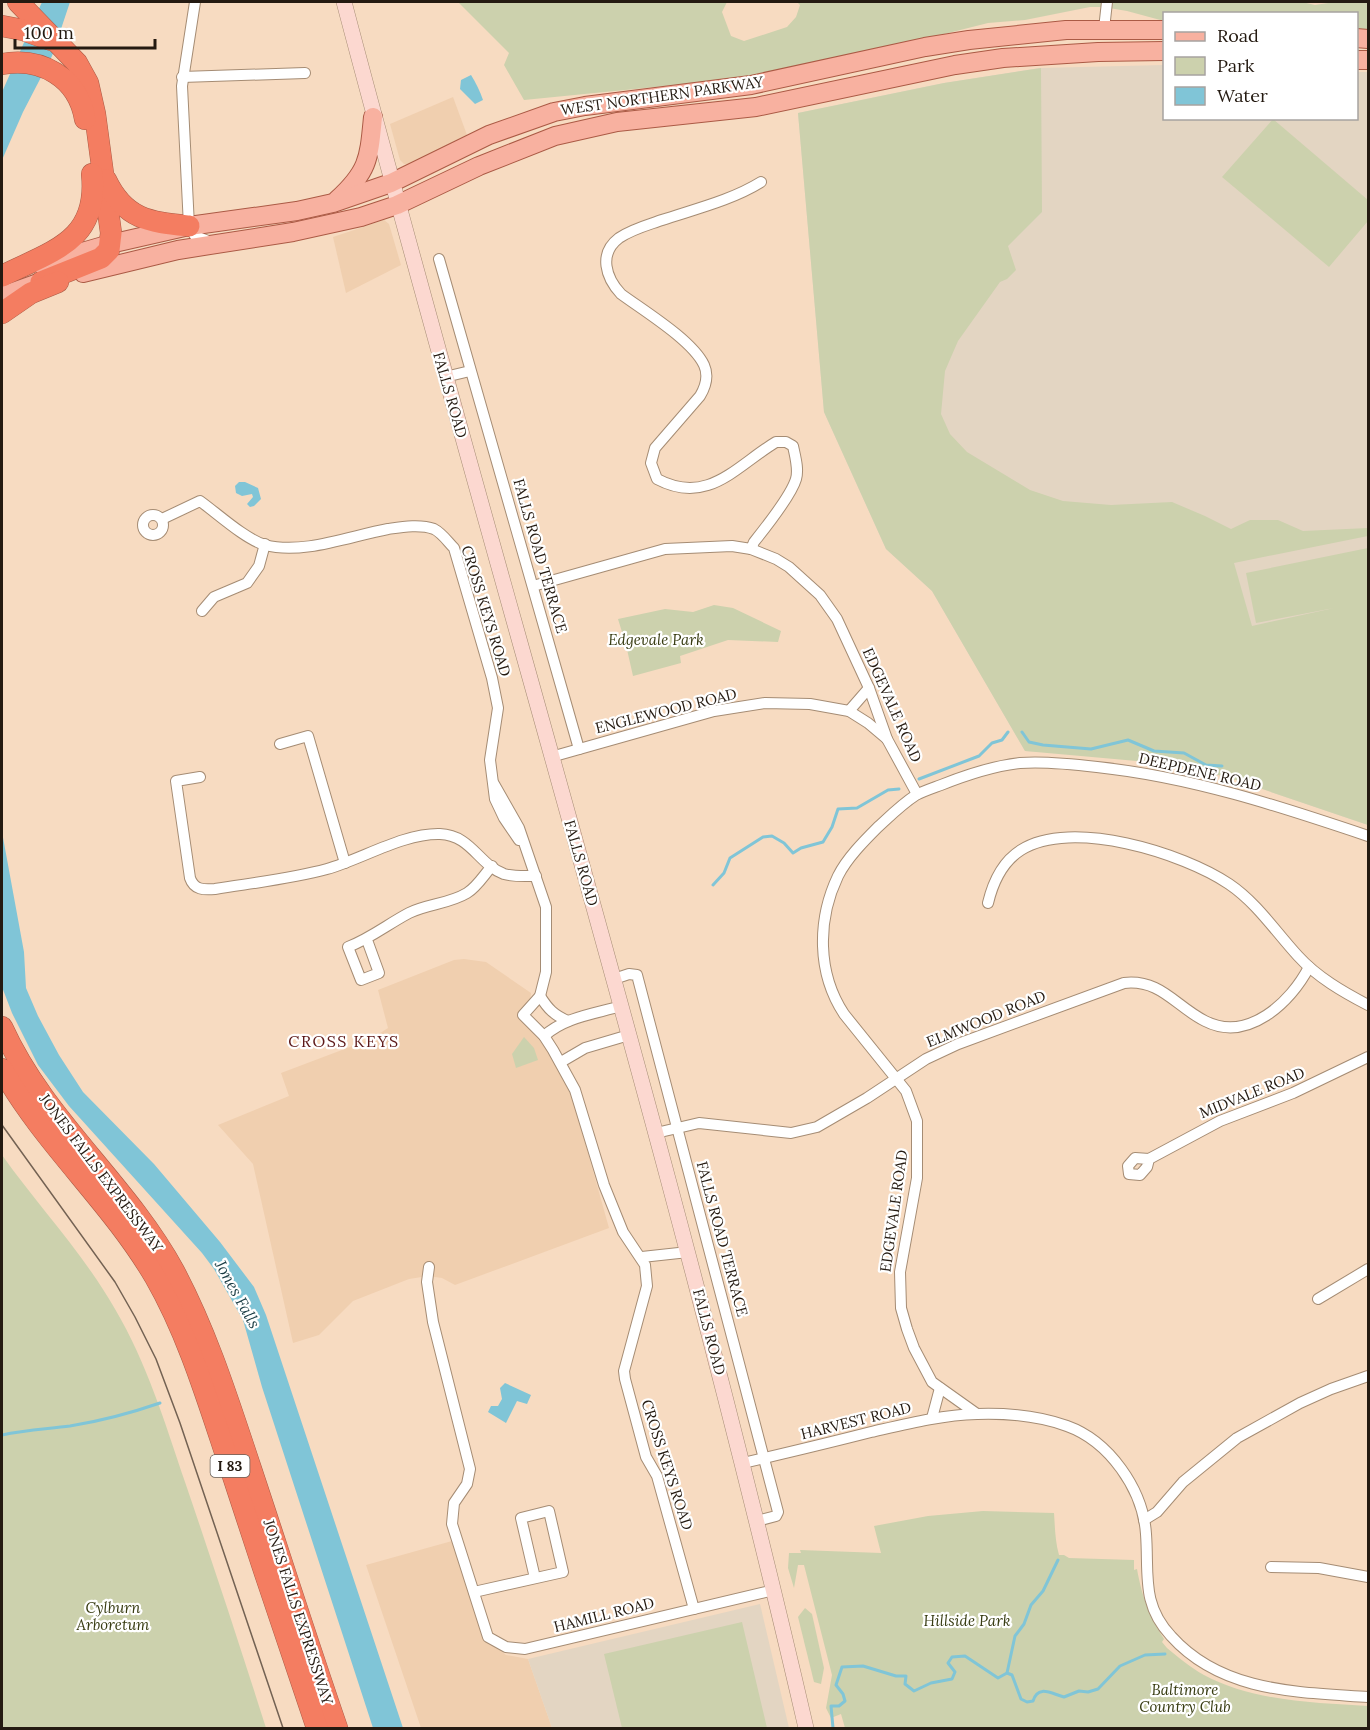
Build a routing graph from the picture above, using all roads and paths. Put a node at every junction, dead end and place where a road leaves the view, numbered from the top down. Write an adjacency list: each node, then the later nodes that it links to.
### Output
1 (18, 2): 9 (highway)
2 (195, 2): 12 (street)
3 (344, 2): 13 (main road, FALLS ROAD)
4 (1107, 2): 6 (street)
5 (2, 26): 9 (highway)
6 (1104, 29): 7 (main road, WEST NORTHERN PARKWAY); 16 (main road, WEST NORTHERN PARKWAY)
7 (1163, 30)
8 (1163, 51): 18 (main road, WEST NORTHERN PARKWAY)
9 (70, 56): 14 (highway)
10 (2, 64): 24 (highway)
11 (305, 73): 12 (street)
12 (182, 77): 19 (street)
13 (373, 117): 16 (main road, FALLS ROAD); 17 (main road)
14 (103, 173): 19 (highway); 21 (highway)
15 (761, 182): 32 (street)
16 (391, 183): 17 (main road, WEST NORTHERN PARKWAY); 18 (main road, FALLS ROAD)
17 (333, 203): 19 (main road, WEST NORTHERN PARKWAY)
18 (397, 206): 20 (main road, WEST NORTHERN PARKWAY); 29 (main road, FALLS ROAD)
19 (189, 226): 20 (street); 21 (main road, WEST NORTHERN PARKWAY)
20 (225, 243): 23 (main road, WEST NORTHERN PARKWAY)
21 (111, 244): 24 (main road, WEST NORTHERN PARKWAY); 25 (highway)
22 (439, 259): 28 (street, FALLS ROAD TERRACE)
23 (90, 271): 25 (main road, WEST NORTHERN PARKWAY); 27 (highway)
24 (2, 276)
25 (41, 282): 26 (main road, WEST NORTHERN PARKWAY)
26 (2, 296)
27 (2, 313)
28 (470, 371): 29 (street); 33 (street, FALLS ROAD TERRACE)
29 (445, 376): 40 (main road, FALLS ROAD)
30 (162, 519): 31 (street, CROSS KEYS ROAD)
31 (265, 544): 34 (street); 46 (street, CROSS KEYS ROAD)
32 (752, 549): 33 (street, EDGEVALE ROAD); 35 (street, EDGEVALE ROAD)
33 (533, 586): 39 (street, FALLS ROAD TERRACE)
34 (202, 611)
35 (869, 688): 36 (street); 37 (street, EDGEVALE ROAD)
36 (849, 711): 37 (street, ENGLEWOOD ROAD); 39 (street, ENGLEWOOD ROAD)
37 (887, 739): 42 (street, EDGEVALE ROAD)
38 (280, 744): 44 (street)
39 (579, 749): 40 (street, ENGLEWOOD ROAD)
40 (551, 757): 50 (main road, FALLS ROAD)
41 (200, 777): 44 (street)
42 (917, 794): 43 (street, DEEPDENE ROAD); 61 (street, EDGEVALE ROAD)
43 (1368, 836)
44 (345, 863): 45 (street)
45 (492, 866): 46 (street); 48 (street)
46 (536, 876): 51 (street, CROSS KEYS ROAD)
47 (988, 903): 49 (street)
48 (367, 940)
49 (1309, 967): 52 (street); 61 (street, ELMWOOD ROAD)
50 (614, 979): 53 (main road, FALLS ROAD); 63 (street, FALLS ROAD TERRACE)
51 (540, 996): 54 (street); 57 (street, CROSS KEYS ROAD)
52 (1368, 1005)
53 (621, 1006): 54 (street); 56 (main road, FALLS ROAD)
54 (568, 1021): 57 (street)
55 (2, 1027): 88 (highway, JONES FALLS EXPRESSWAY / I 83)
56 (629, 1035): 59 (street); 64 (main road, FALLS ROAD)
57 (544, 1036): 59 (street, CROSS KEYS ROAD)
58 (1368, 1057): 65 (street, MIDVALE ROAD)
59 (561, 1062): 68 (street, CROSS KEYS ROAD)
60 (2, 1069): 66 (highway, JONES FALLS EXPRESSWAY / I 83)
61 (896, 1078): 63 (street, ELMWOOD ROAD); 73 (street, EDGEVALE ROAD)
62 (2, 1091): 66 (highway)
63 (678, 1127): 64 (street, ELMWOOD ROAD); 76 (street, FALLS ROAD TERRACE)
64 (656, 1133): 67 (main road, FALLS ROAD)
65 (1149, 1159)
66 (113, 1218): 87 (highway, JONES FALLS EXPRESSWAY / I 83)
67 (688, 1252): 68 (street); 77 (main road, FALLS ROAD)
68 (642, 1257): 85 (street, CROSS KEYS ROAD)
69 (429, 1267): 84 (street, HAMILL ROAD)
70 (1368, 1269): 71 (street)
71 (1318, 1299)
72 (1368, 1376): 78 (street)
73 (940, 1388): 74 (street, EDGEVALE ROAD); 75 (street)
74 (977, 1414): 75 (street, HARVEST ROAD); 78 (street)
75 (932, 1418): 76 (street, HARVEST ROAD)
76 (764, 1458): 77 (street, HARVEST ROAD); 79 (street, FALLS ROAD TERRACE)
77 (743, 1463): 79 (main road, FALLS ROAD)
78 (1144, 1520): 86 (street)
79 (757, 1521): 83 (main road, FALLS ROAD)
80 (1271, 1567): 81 (street)
81 (1368, 1577)
82 (535, 1578): 82 (street); 84 (street)
83 (774, 1590): 85 (street, HAMILL ROAD); 89 (main road, FALLS ROAD)
84 (474, 1592): 85 (street, HAMILL ROAD)
85 (694, 1609)
86 (1368, 1697)
87 (317, 1728)
88 (337, 1728)
89 (806, 1728)

